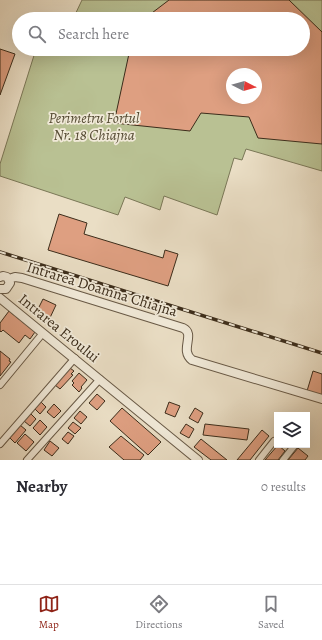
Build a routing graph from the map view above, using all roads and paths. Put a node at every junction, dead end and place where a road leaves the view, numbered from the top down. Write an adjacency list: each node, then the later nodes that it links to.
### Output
1 (0, 277): 2 (street)
2 (9, 279): 3 (street); 9 (street, Intrarea Doamna Chiajna)
3 (1, 289): 4 (street)
4 (0, 298): 5 (street, Intrarea Eroului)
5 (43, 333): 6 (street, Intrarea Eroului); 8 (street)
6 (75, 358): 7 (street, Intrarea Eroului); 11 (street)
7 (100, 379): 13 (street, Intrarea Eroului); 14 (street, Intrarea Eroului)
8 (0, 384)
9 (322, 399)
10 (274, 441): 15 (street)
11 (0, 444)
12 (293, 448): 16 (street)
13 (27, 460)
14 (198, 460)
15 (259, 460)
16 (283, 460)

